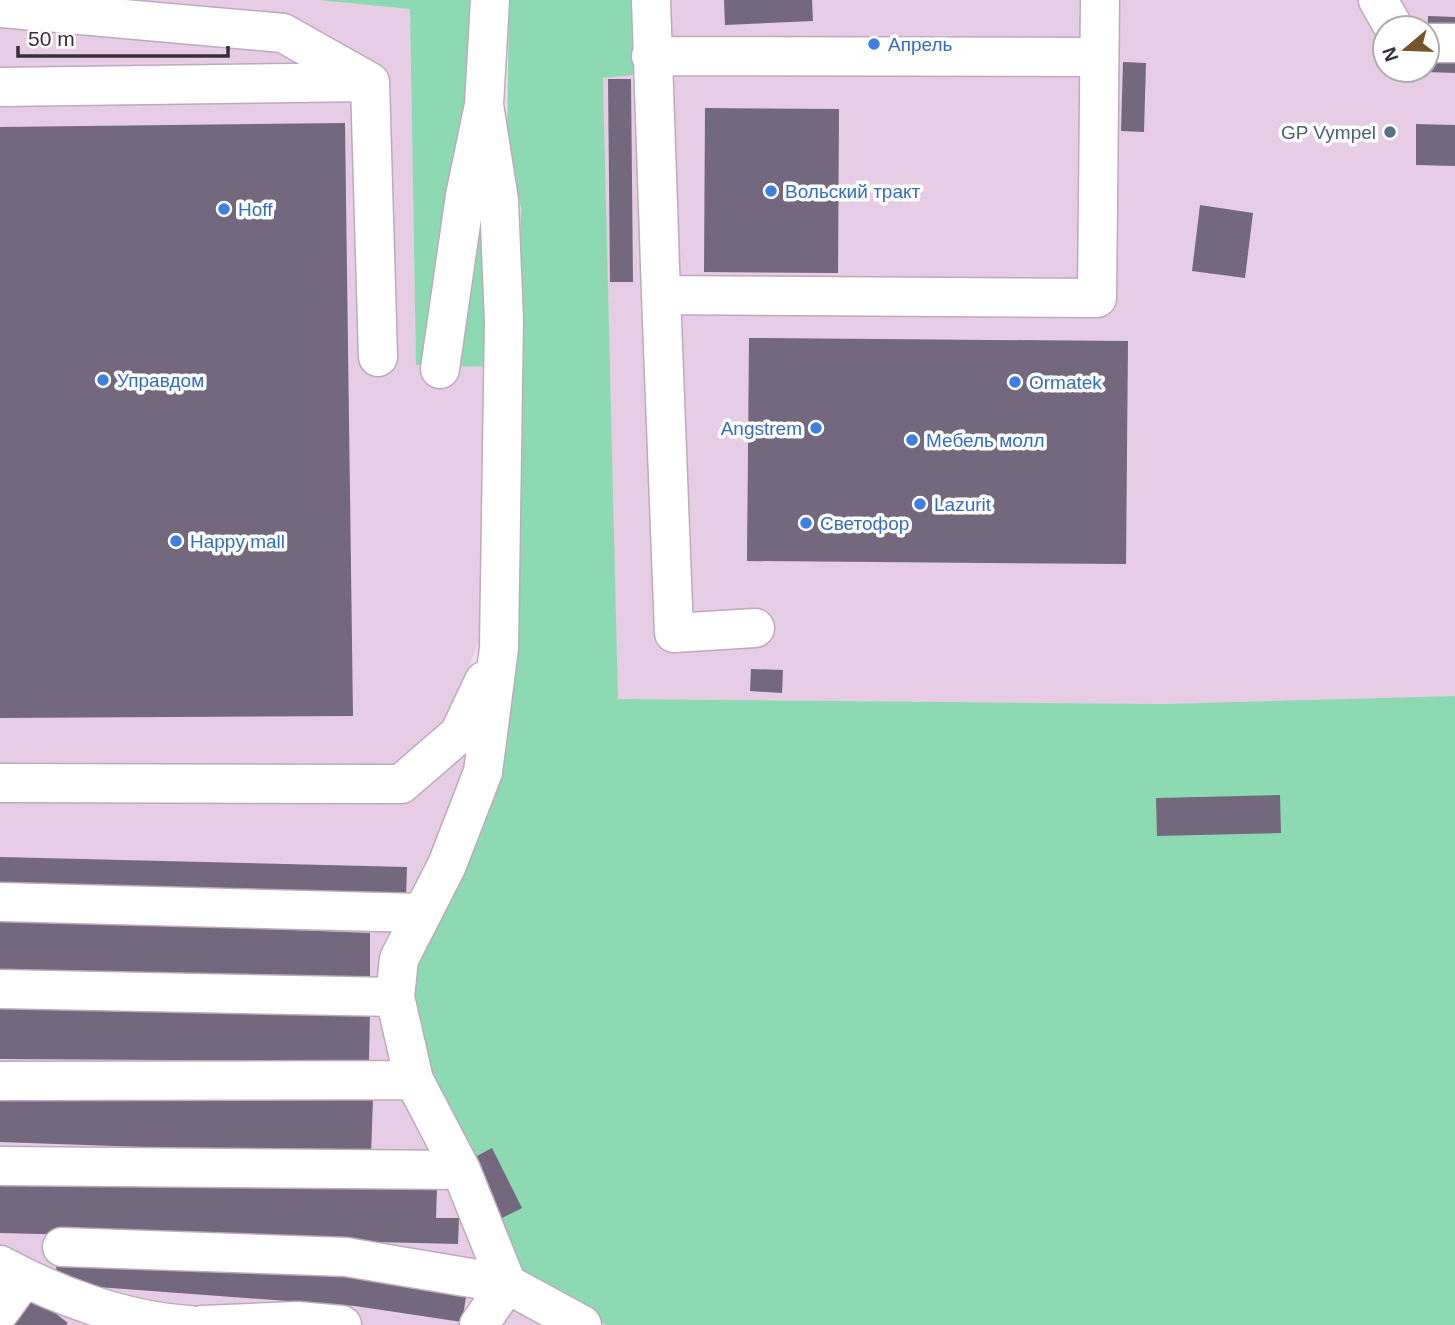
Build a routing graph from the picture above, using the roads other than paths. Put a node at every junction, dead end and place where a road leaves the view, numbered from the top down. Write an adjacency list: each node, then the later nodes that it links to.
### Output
1 (490, 0): 9 (lane)
2 (651, 0): 5 (lane)
3 (1100, 0): 6 (lane)
4 (0, 8): 7 (lane)
5 (651, 56): 6 (lane); 10 (lane)
6 (1100, 57): 10 (lane)
7 (370, 82): 8 (lane); 11 (lane)
8 (0, 87)
9 (484, 106): 12 (lane); 14 (lane)
10 (661, 295): 13 (lane)
11 (378, 357)
12 (440, 369)
13 (755, 628)
14 (499, 648): 15 (lane); 17 (lane)
15 (0, 783)
16 (0, 902): 17 (lane)
17 (419, 914): 19 (lane)
18 (0, 989): 19 (lane)
19 (395, 997): 21 (lane)
20 (0, 1080): 21 (lane)
21 (414, 1080): 23 (lane)
22 (0, 1166): 23 (lane)
23 (461, 1170): 26 (lane)
24 (62, 1247): 26 (lane)
25 (12, 1272): 27 (lane); 28 (lane)
26 (507, 1284): 33 (lane); 34 (lane)
27 (0, 1311)
28 (99, 1316): 30 (lane)
29 (295, 1323): 31 (lane); 32 (lane)
30 (189, 1325)
31 (202, 1325)
32 (342, 1325)
33 (479, 1325)
34 (582, 1325)

